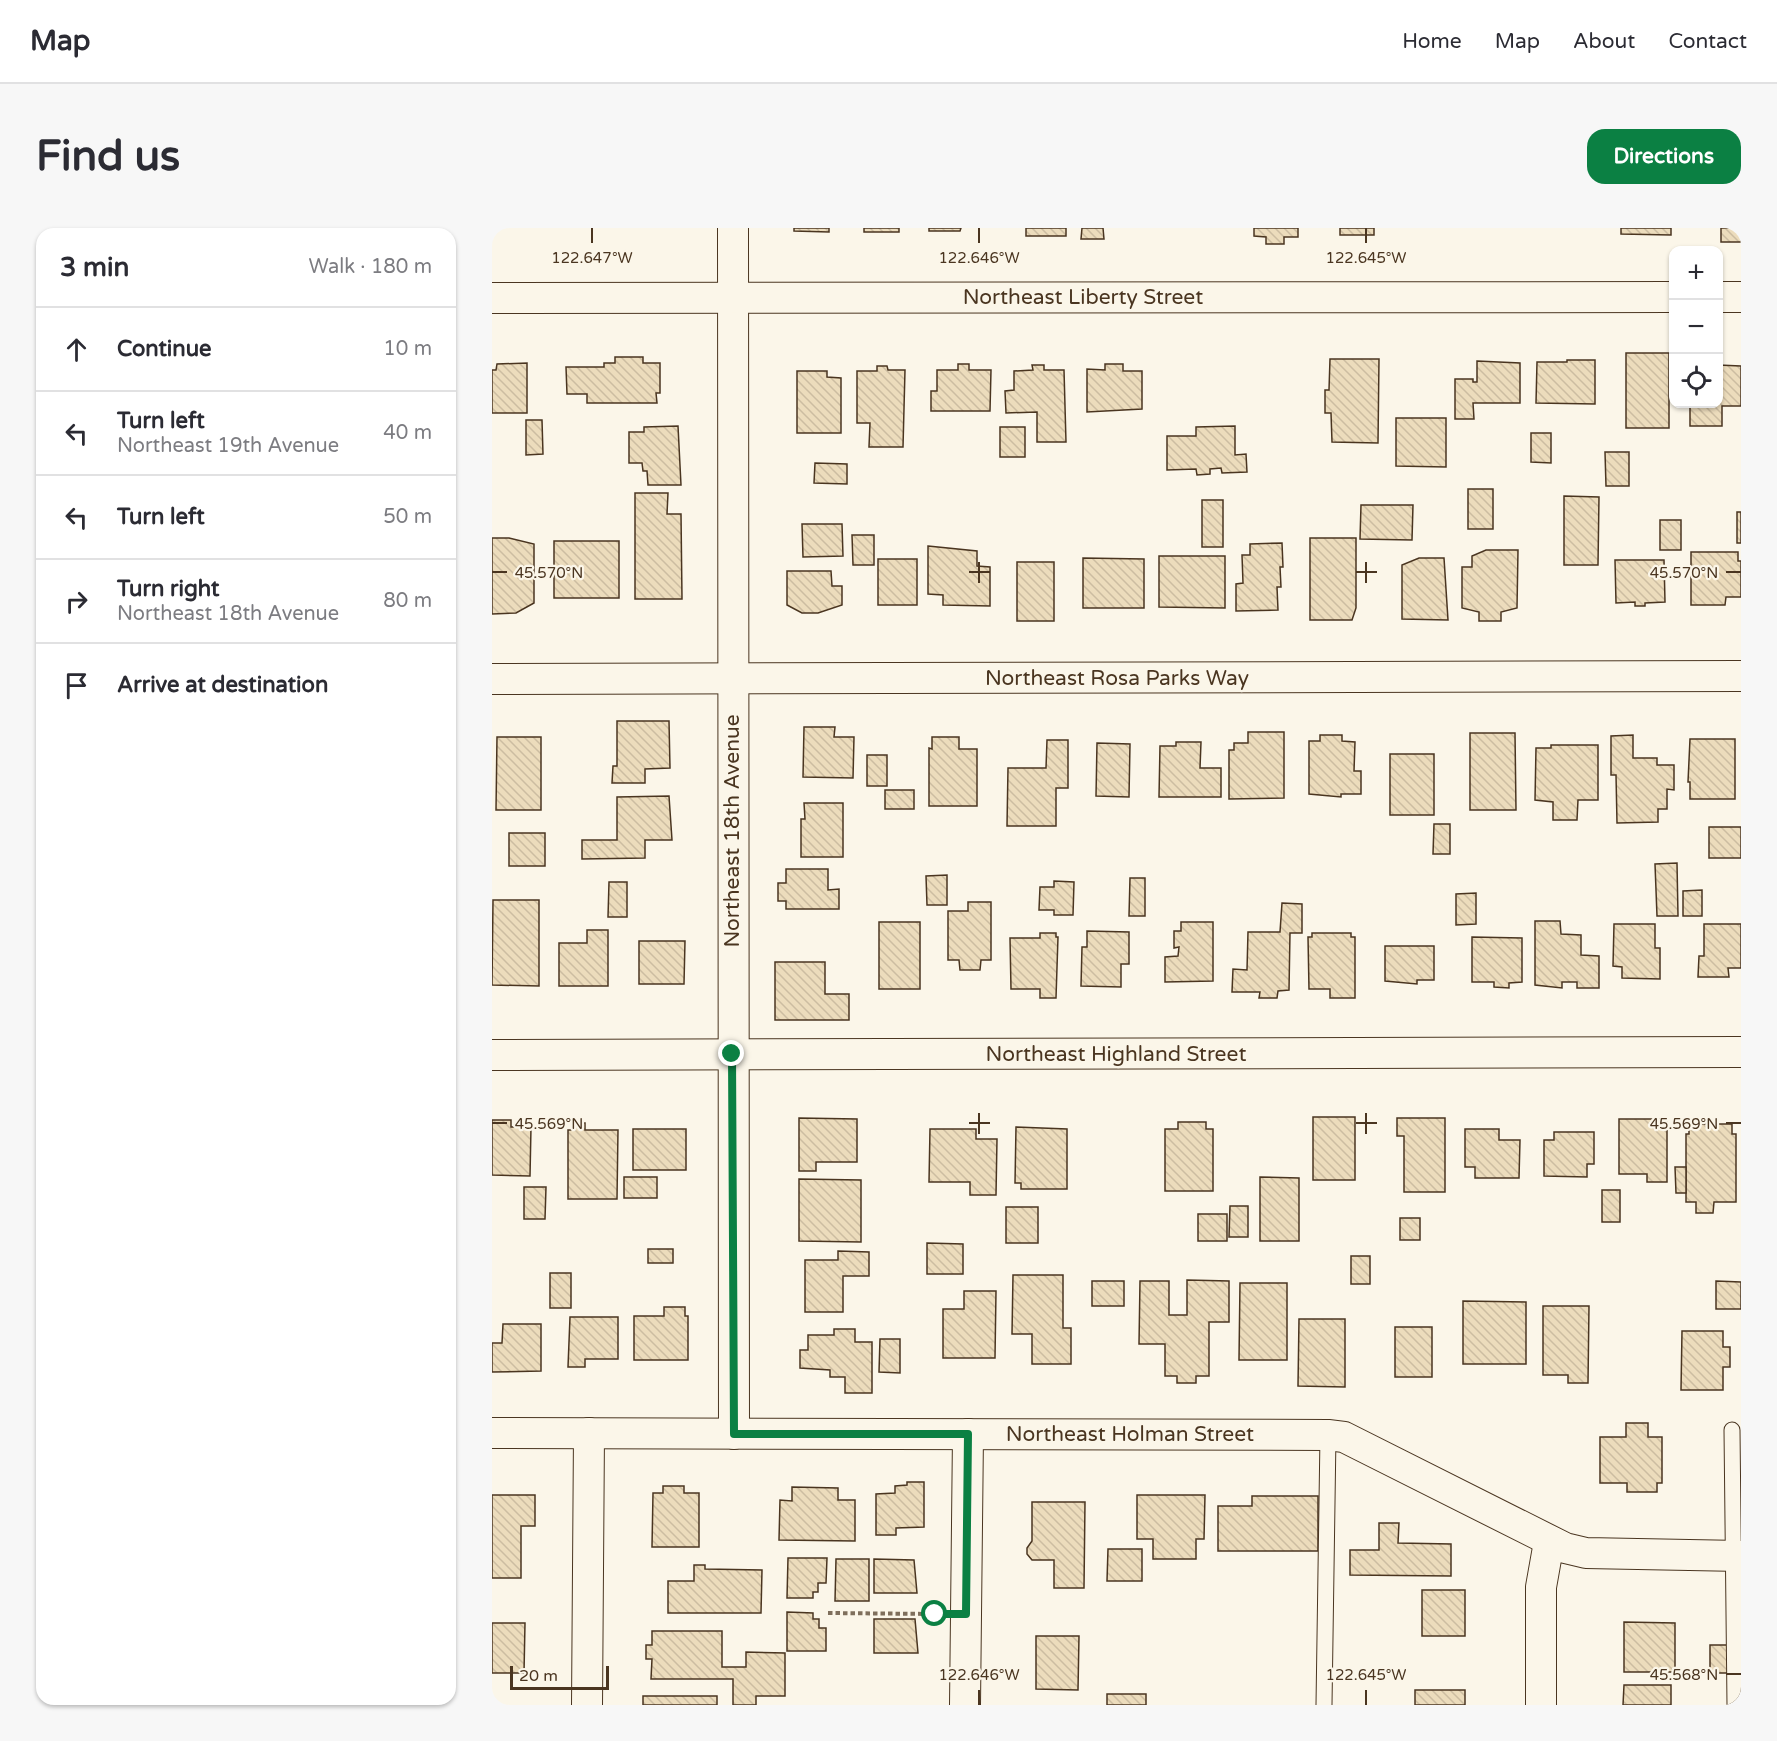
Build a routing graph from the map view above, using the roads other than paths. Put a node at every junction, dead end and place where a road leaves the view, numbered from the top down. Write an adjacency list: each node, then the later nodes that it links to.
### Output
1 (733, 228): 6 (street, Northeast 18th Avenue)
2 (1669, 297): 6 (street, Northeast Liberty Street)
3 (1723, 297): 4 (street)
4 (1741, 297)
5 (492, 298): 6 (street, Northeast Liberty Street)
6 (733, 298): 9 (street, Northeast 18th Avenue)
7 (1741, 676): 9 (street, Northeast Rosa Parks Way)
8 (492, 679): 9 (street, Northeast Rosa Parks Way)
9 (731, 679): 11 (street, Northeast 18th Avenue)
10 (1741, 1052): 11 (street, Northeast Highland Street)
11 (732, 1054): 12 (street, Northeast Highland Street); 16 (street, Northeast 18th Avenue)
12 (492, 1055)
13 (1732, 1430): 20 (lane)
14 (492, 1433): 15 (street, Northeast Holman Street)
15 (589, 1433): 16 (street, Northeast Holman Street); 21 (street)
16 (734, 1434): 17 (street, Northeast Holman Street)
17 (968, 1434): 18 (street, Northeast Holman Street); 22 (street)
18 (1328, 1435): 19 (street, Northeast Holman Street); 23 (lane)
19 (1549, 1542): 20 (street, Northeast Holman Street); 24 (street)
20 (1738, 1556): 25 (lane)
21 (587, 1705)
22 (965, 1705)
23 (1324, 1705)
24 (1541, 1705)
25 (1735, 1705)

